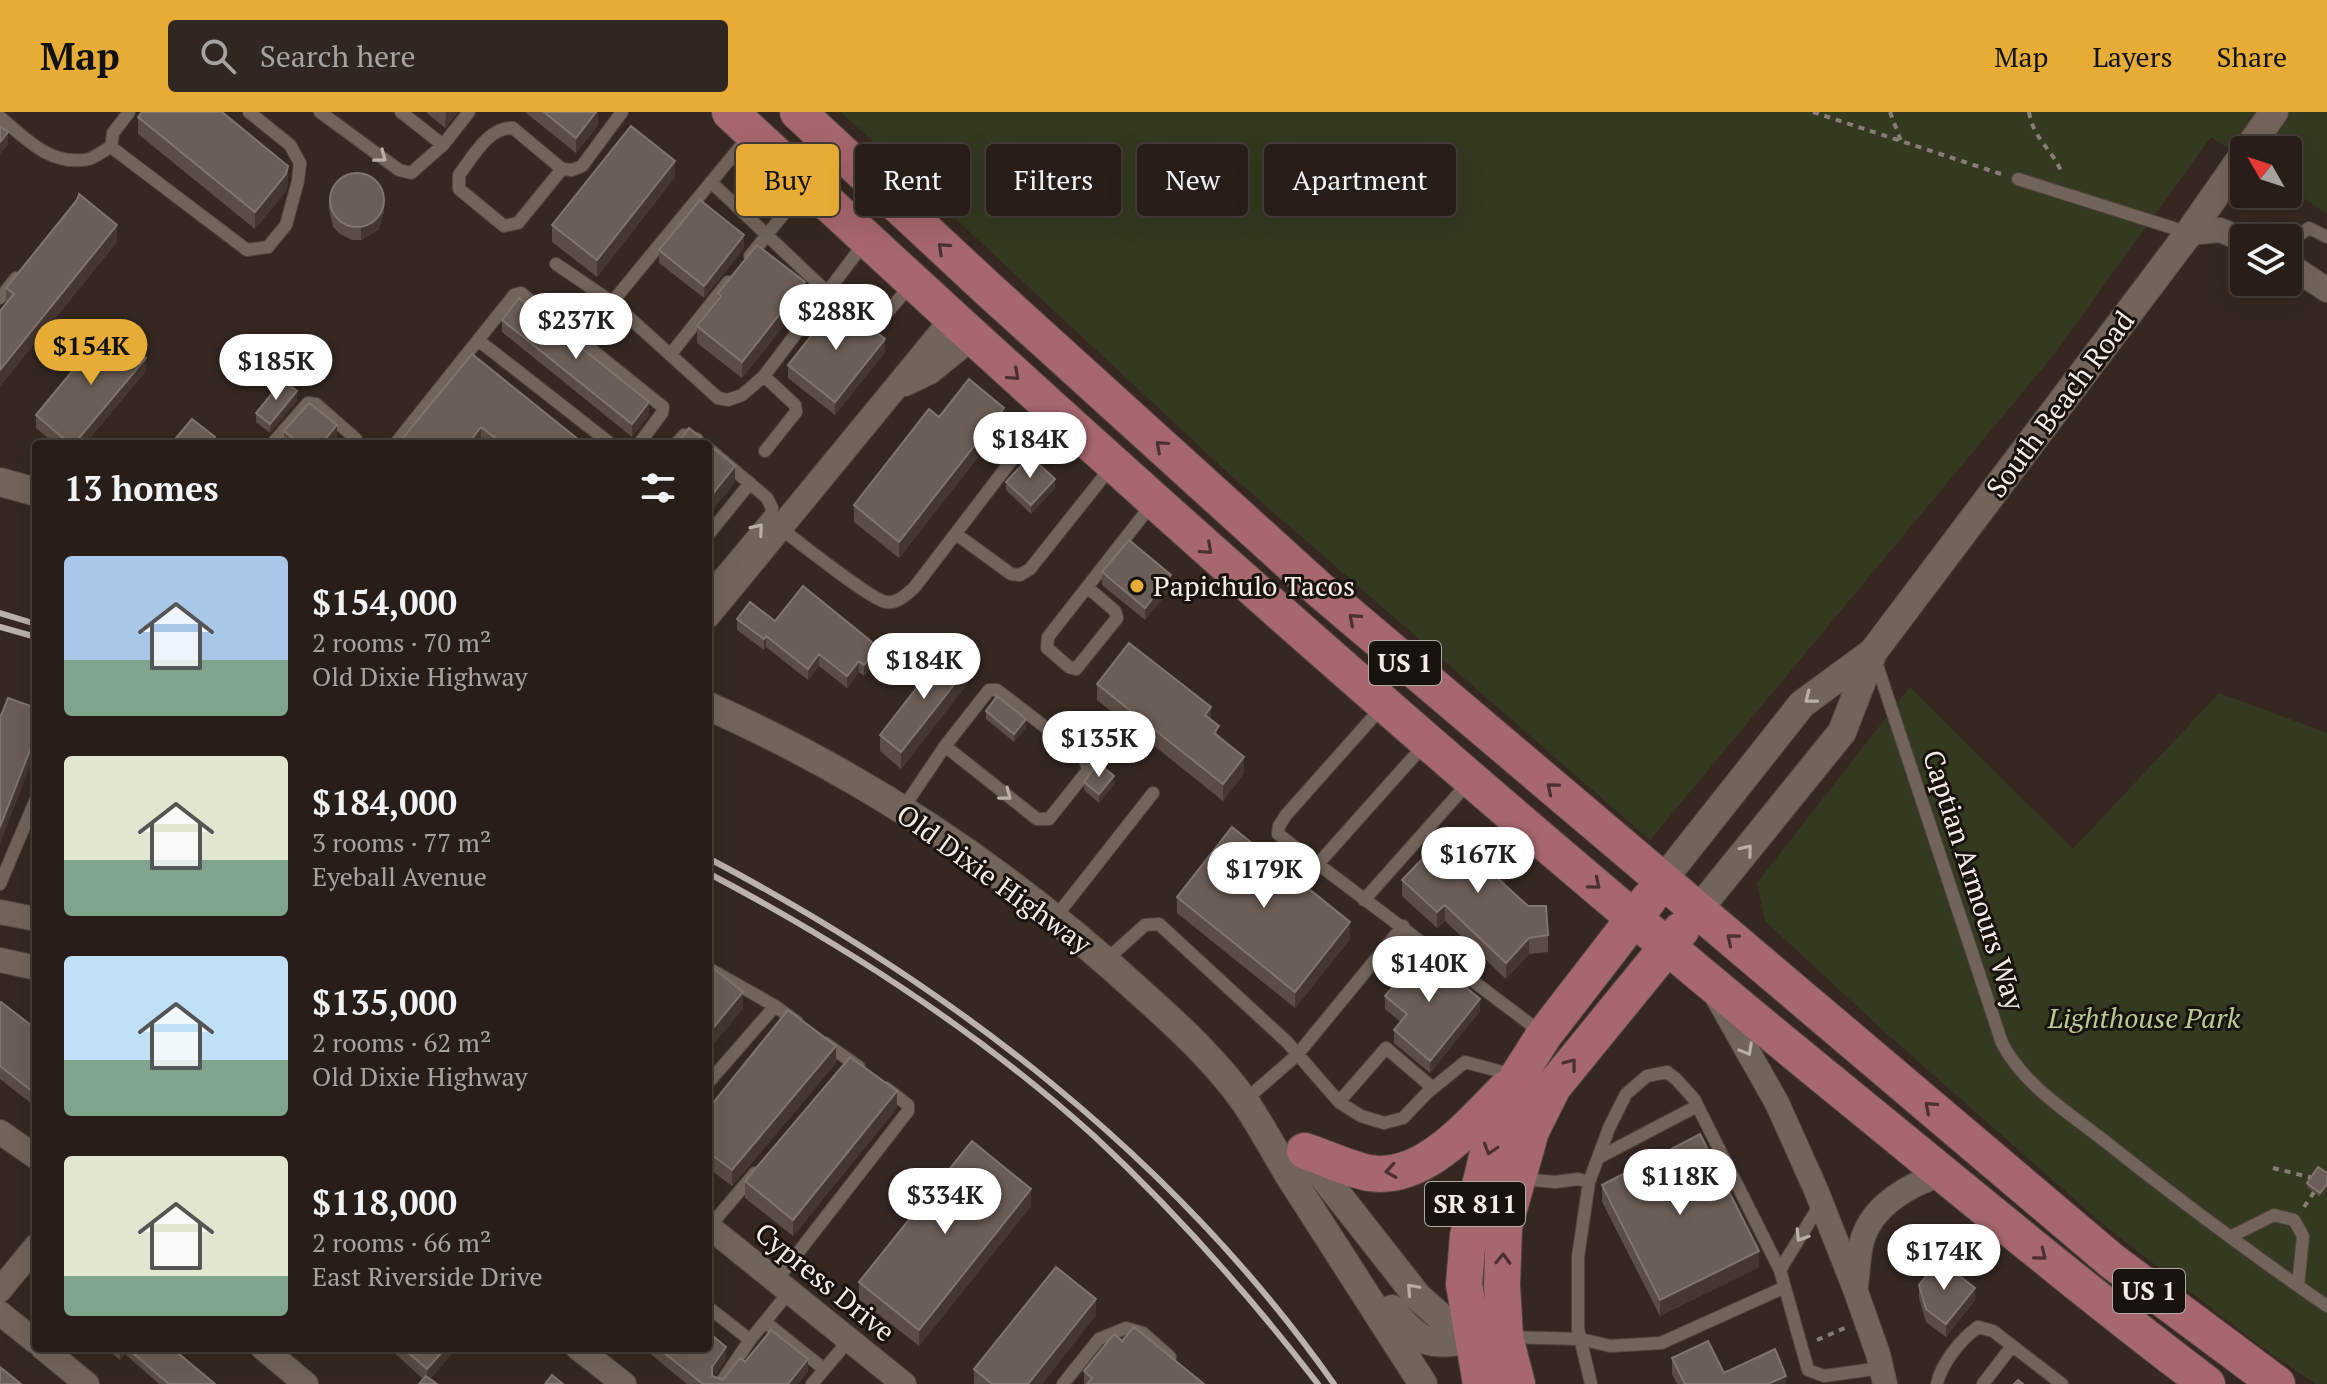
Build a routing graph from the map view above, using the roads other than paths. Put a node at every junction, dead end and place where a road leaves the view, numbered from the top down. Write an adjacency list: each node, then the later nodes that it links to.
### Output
1 (129, 112): 14 (lane)
2 (249, 112): 14 (lane)
3 (320, 112): 13 (lane, one-way to 13)
4 (401, 112): 13 (lane)
5 (469, 112): 13 (lane)
6 (622, 112): 15 (lane)
7 (798, 112): 31 (main road, US 1, one-way to 7)
8 (2274, 112): 11 (street, South Beach Road)
9 (0, 117): 14 (lane)
10 (741, 122): 12 (main road, US 1); 18 (lane)
11 (2257, 136)
12 (764, 144)
13 (443, 145)
14 (111, 147)
15 (562, 169): 15 (lane)
16 (2230, 175): 21 (street, South Beach Road)
17 (2018, 179): 21 (lane)
18 (711, 182): 24 (lane); 36 (lane)
19 (839, 213): 26 (main road, US 1)
20 (781, 216): 24 (lane)
21 (2189, 233): 23 (street); 64 (street, South Beach Road)
22 (2302, 233): 25 (lane)
23 (2230, 234)
24 (766, 235): 33 (lane); 41 (lane)
25 (2327, 237)
26 (867, 239): 30 (main road, US 1); 33 (lane)
27 (556, 264): 36 (lane)
28 (20, 273): 35 (lane)
29 (2302, 273): 32 (street)
30 (904, 274): 31 (main road); 34 (lane); 37 (main road, US 1)
31 (987, 288): 38 (main road, US 1)
32 (2327, 290)
33 (827, 292): 42 (lane)
34 (849, 297)
35 (0, 298)
36 (612, 302): 40 (lane); 41 (lane)
37 (962, 328): 38 (main road); 43 (main road, US 1, one-way to 43); 58 (street)
38 (1042, 339): 74 (main road, US 1, one-way to 38)
39 (478, 340): 40 (lane); 46 (lane); 47 (lane)
40 (581, 340): 48 (lane)
41 (670, 355): 42 (lane)
42 (764, 376): 52 (lane)
43 (1051, 408): 53 (main road, US 1); 60 (lane)
44 (276, 440): 45 (lane)
45 (356, 440)
46 (398, 440)
47 (606, 440)
48 (642, 440)
49 (680, 440): 50 (lane)
50 (698, 440)
51 (712, 451): 55 (lane)
52 (765, 451)
53 (1113, 465): 57 (main road, US 1); 60 (lane)
54 (0, 482): 56 (street)
55 (750, 483): 59 (lane); 61 (lane, one-way to 55)
56 (32, 491)
57 (1154, 501): 62 (lane); 65 (main road, US 1, one-way to 65)
58 (781, 529): 60 (lane); 63 (street)
59 (712, 530)
60 (956, 534)
61 (712, 584)
62 (1087, 587): 62 (lane)
63 (712, 611)
64 (1873, 652): 74 (street, South Beach Road, one-way to 74); 77 (street, South Beach Road, one-way to 64); 112 (lane, Captian Armours Way)
65 (1384, 705): 67 (main road, US 1); 73 (lane)
66 (712, 708): 72 (street, Old Dixie Highway)
67 (1427, 742): 69 (main road, US 1); 73 (lane)
68 (945, 746): 68 (lane, one-way to 68); 72 (lane)
69 (1471, 780): 76 (lane); 80 (main road, US 1, one-way to 80)
70 (1153, 793): 81 (lane)
71 (32, 808): 75 (lane)
72 (902, 810): 81 (street, Old Dixie Highway)
73 (1317, 865): 76 (lane)
74 (1662, 881): 77 (main road, US 1); 80 (main road, SR 811)
75 (0, 884)
76 (1364, 900): 82 (lane)
77 (1698, 910): 83 (main road, SR 811); 135 (main road, US 1, one-way to 77)
78 (1, 913): 79 (street)
79 (32, 918)
80 (1634, 918): 83 (main road, US 1); 90 (main road, SR 811)
81 (1054, 919): 85 (street, Old Dixie Highway)
82 (1403, 926): 90 (lane); 91 (lane)
83 (1667, 947): 88 (main road, US 1); 106 (main road, SR 811, one-way to 83)
84 (0, 960): 86 (street)
85 (1105, 961): 91 (lane); 97 (street, Old Dixie Highway)
86 (32, 967)
87 (712, 970): 89 (lane)
88 (1709, 982): 105 (main road, US 1); 108 (street, one-way to 108)
89 (775, 1006): 92 (lane); 95 (lane)
90 (1544, 1035): 94 (main road, SR 811)
91 (1297, 1055): 97 (lane); 98 (lane)
92 (850, 1060): 93 (lane); 115 (lane)
93 (840, 1072)
94 (1518, 1076): 96 (lane); 101 (main road, one-way to 101); 124 (main road, SR 811, one-way to 124)
95 (712, 1078)
96 (1433, 1088): 98 (lane); 98 (lane)
97 (1244, 1101): 101 (street, Old Dixie Highway); 109 (street, Old Dixie Highway)
98 (1339, 1102)
99 (1697, 1106): 103 (lane); 103 (lane); 114 (lane)
100 (0, 1132): 102 (street)
101 (1305, 1151): 124 (street, Old Dixie Highway, one-way to 101)
102 (32, 1154)
103 (1598, 1158): 107 (lane)
104 (760, 1168): 110 (lane)
105 (1943, 1174): 118 (street); 151 (main road, US 1, one-way to 151)
106 (1516, 1179): 107 (lane); 124 (main road, SR 811, one-way to 106)
107 (1589, 1182): 126 (lane)
108 (1821, 1203): 114 (lane, one-way to 114); 118 (street)
109 (1312, 1210): 124 (street); 144 (street, Old Dixie Highway)
110 (712, 1224)
111 (712, 1229): 115 (street, Cypress Drive)
112 (2230, 1237): 116 (lane, Captian Armours Way); 116 (lane)
113 (32, 1251): 119 (street)
114 (1780, 1270): 117 (lane)
115 (783, 1286): 123 (lane); 128 (street, Cypress Drive)
116 (2298, 1286): 120 (lane, Captian Armours Way)
117 (1783, 1288): 126 (lane); 136 (lane)
118 (1855, 1289): 136 (street)
119 (0, 1290)
120 (2327, 1306)
121 (712, 1310): 127 (lane)
122 (0, 1313): 125 (street)
123 (765, 1322): 127 (lane); 133 (lane)
124 (1489, 1338): 126 (lane); 145 (main road, SR 811); 146 (main road, SR 811)
125 (32, 1339)
126 (1581, 1339): 147 (lane)
127 (750, 1340): 140 (lane)
128 (849, 1340): 133 (lane); 142 (street, Cypress Drive)
129 (2012, 1346): 148 (lane); 149 (lane); 150 (lane)
130 (48, 1352): 137 (street)
131 (268, 1352): 138 (street)
132 (583, 1352): 139 (street)
133 (824, 1369): 141 (lane)
134 (1185, 1371): 143 (lane)
135 (2230, 1371): 152 (main road, US 1)
136 (1883, 1376)
137 (87, 1384)
138 (306, 1384)
139 (624, 1384)
140 (720, 1384)
141 (812, 1384)
142 (904, 1384)
143 (1063, 1384)
144 (1423, 1384)
145 (1481, 1384)
146 (1517, 1384)
147 (1591, 1384)
148 (1937, 1384)
149 (1983, 1384)
150 (2062, 1384)
151 (2207, 1384)
152 (2277, 1384)

